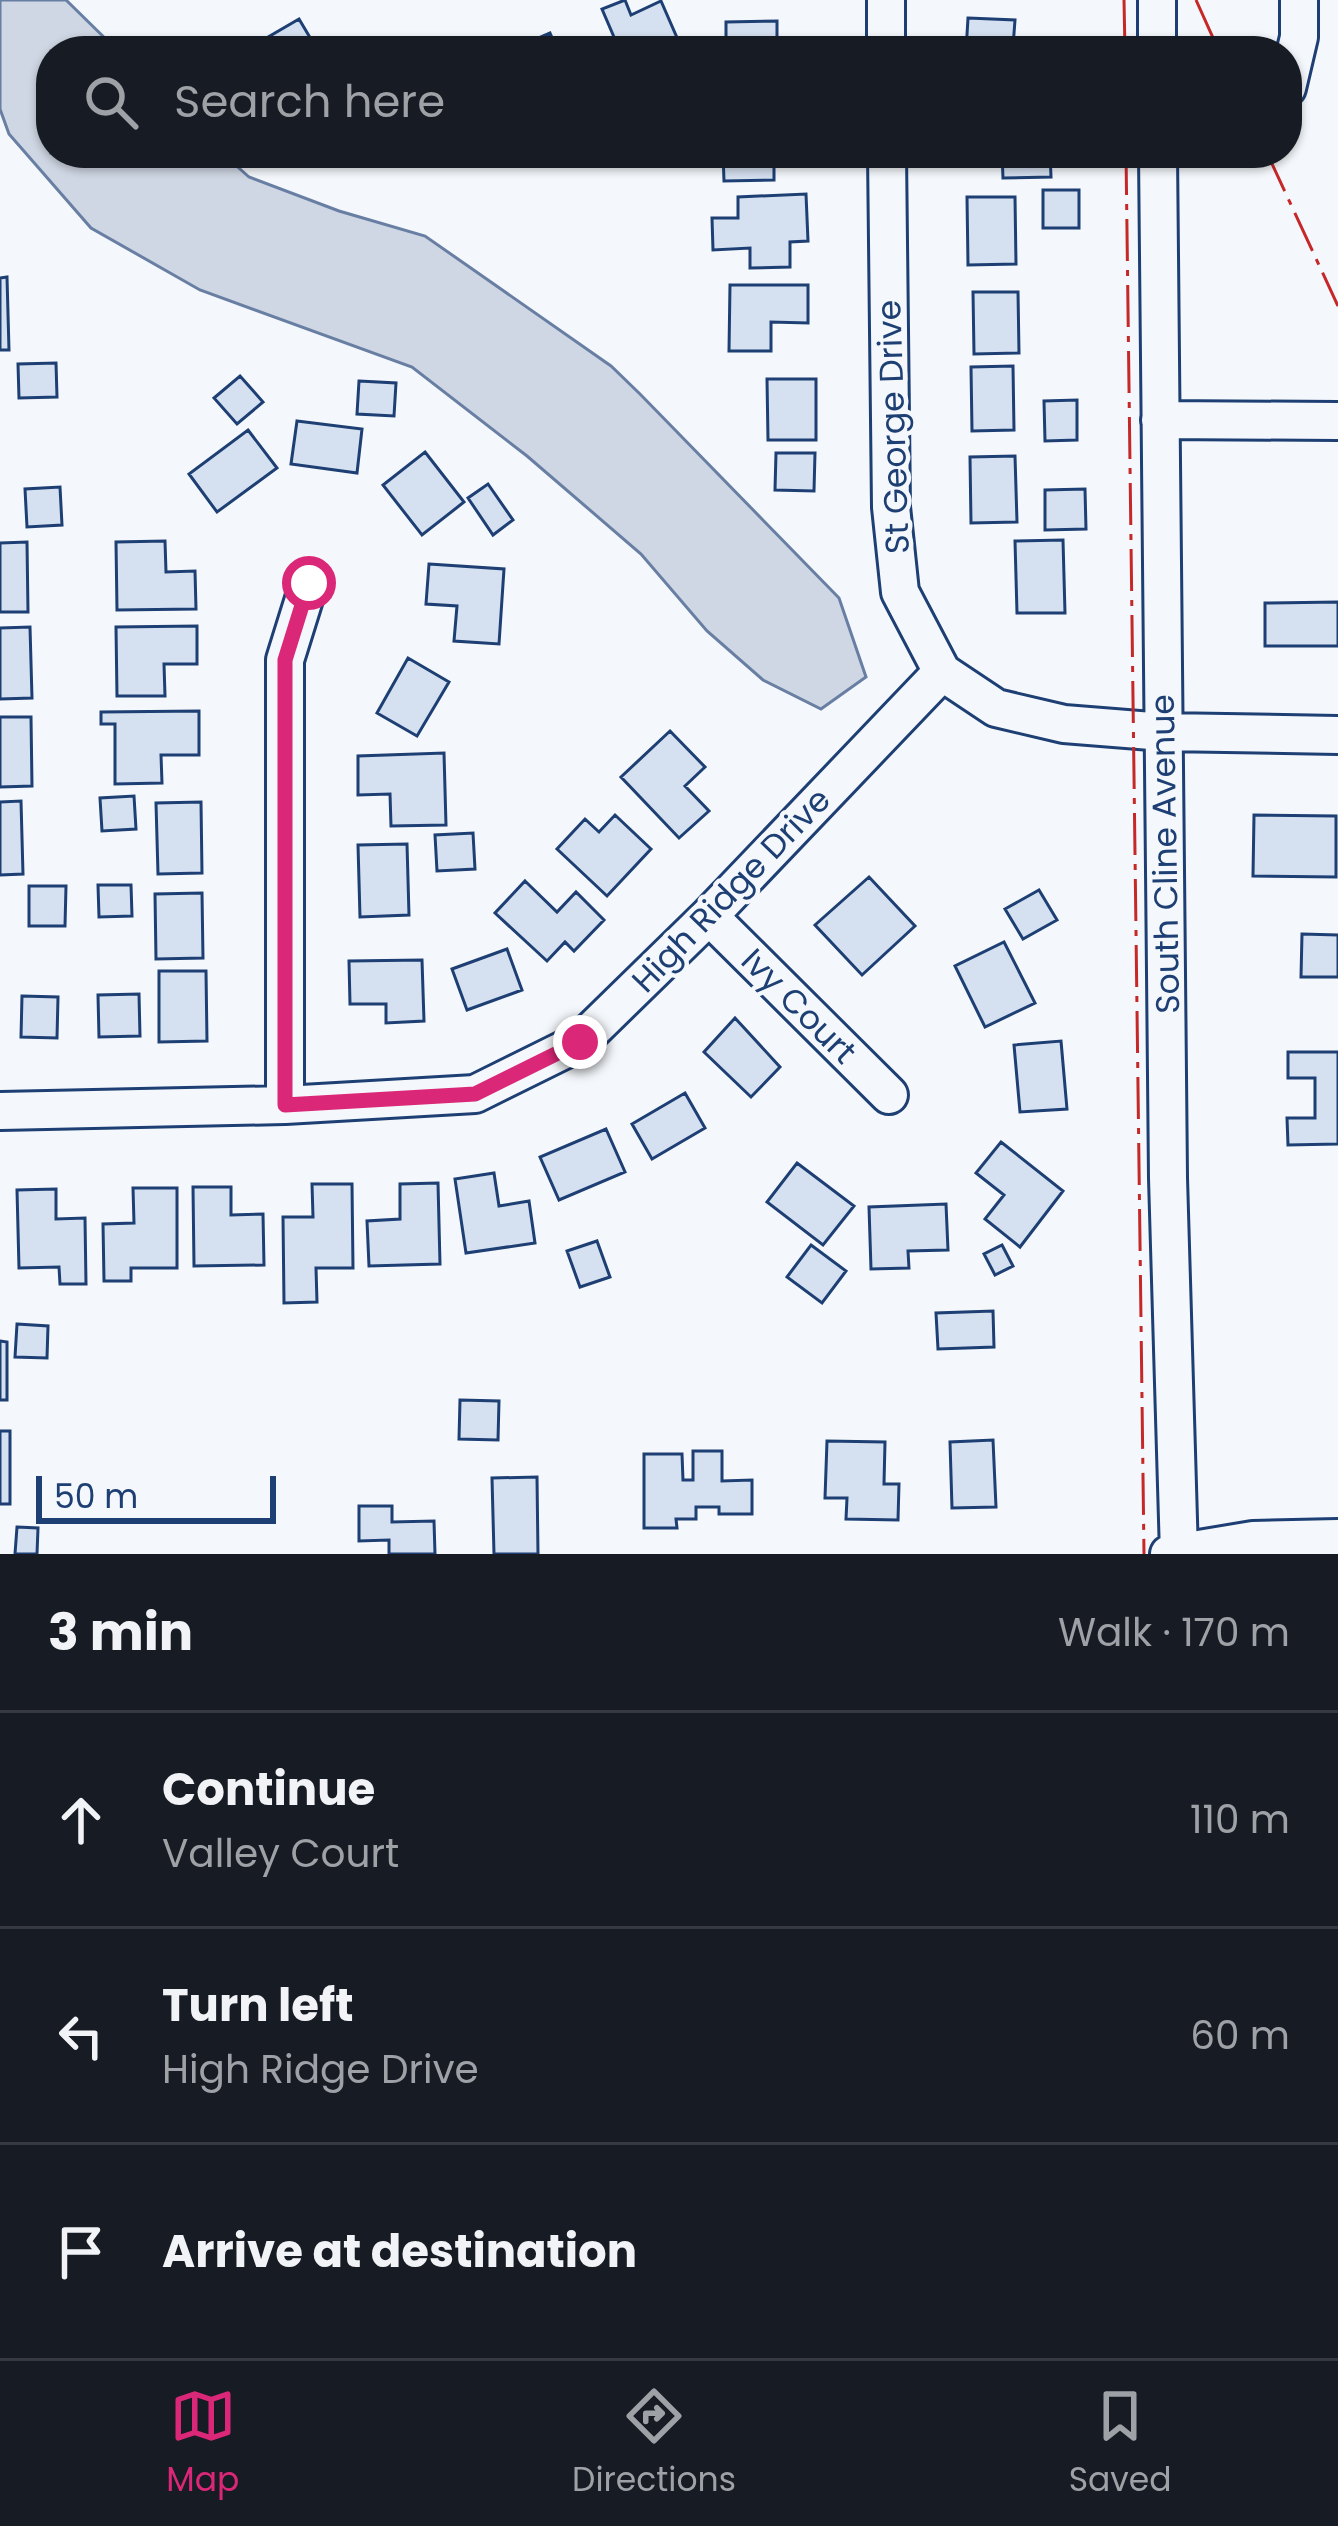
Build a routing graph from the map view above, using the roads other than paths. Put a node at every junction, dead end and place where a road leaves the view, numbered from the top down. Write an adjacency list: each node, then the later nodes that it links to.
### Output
1 (886, 0): 4 (street)
2 (1157, 0): 5 (street)
3 (1299, 0): 6 (street)
4 (886, 36)
5 (1157, 36)
6 (1299, 36)
7 (887, 168): 12 (street, St George Drive)
8 (1159, 168): 9 (street, South Cline Avenue)
9 (1160, 420): 10 (street); 13 (street, South Cline Avenue)
10 (1338, 421)
11 (309, 583): 17 (street)
12 (942, 672): 13 (street, St George Drive); 15 (street, High Ridge Drive)
13 (1163, 732): 14 (street, St George Drive); 20 (street, South Cline Avenue)
14 (1338, 735)
15 (709, 916): 16 (street, Ivy Court); 17 (street, High Ridge Drive)
16 (889, 1095)
17 (285, 1105): 18 (street, High Ridge Drive)
18 (0, 1111)
19 (1338, 1538): 20 (street)
20 (1176, 1553)

